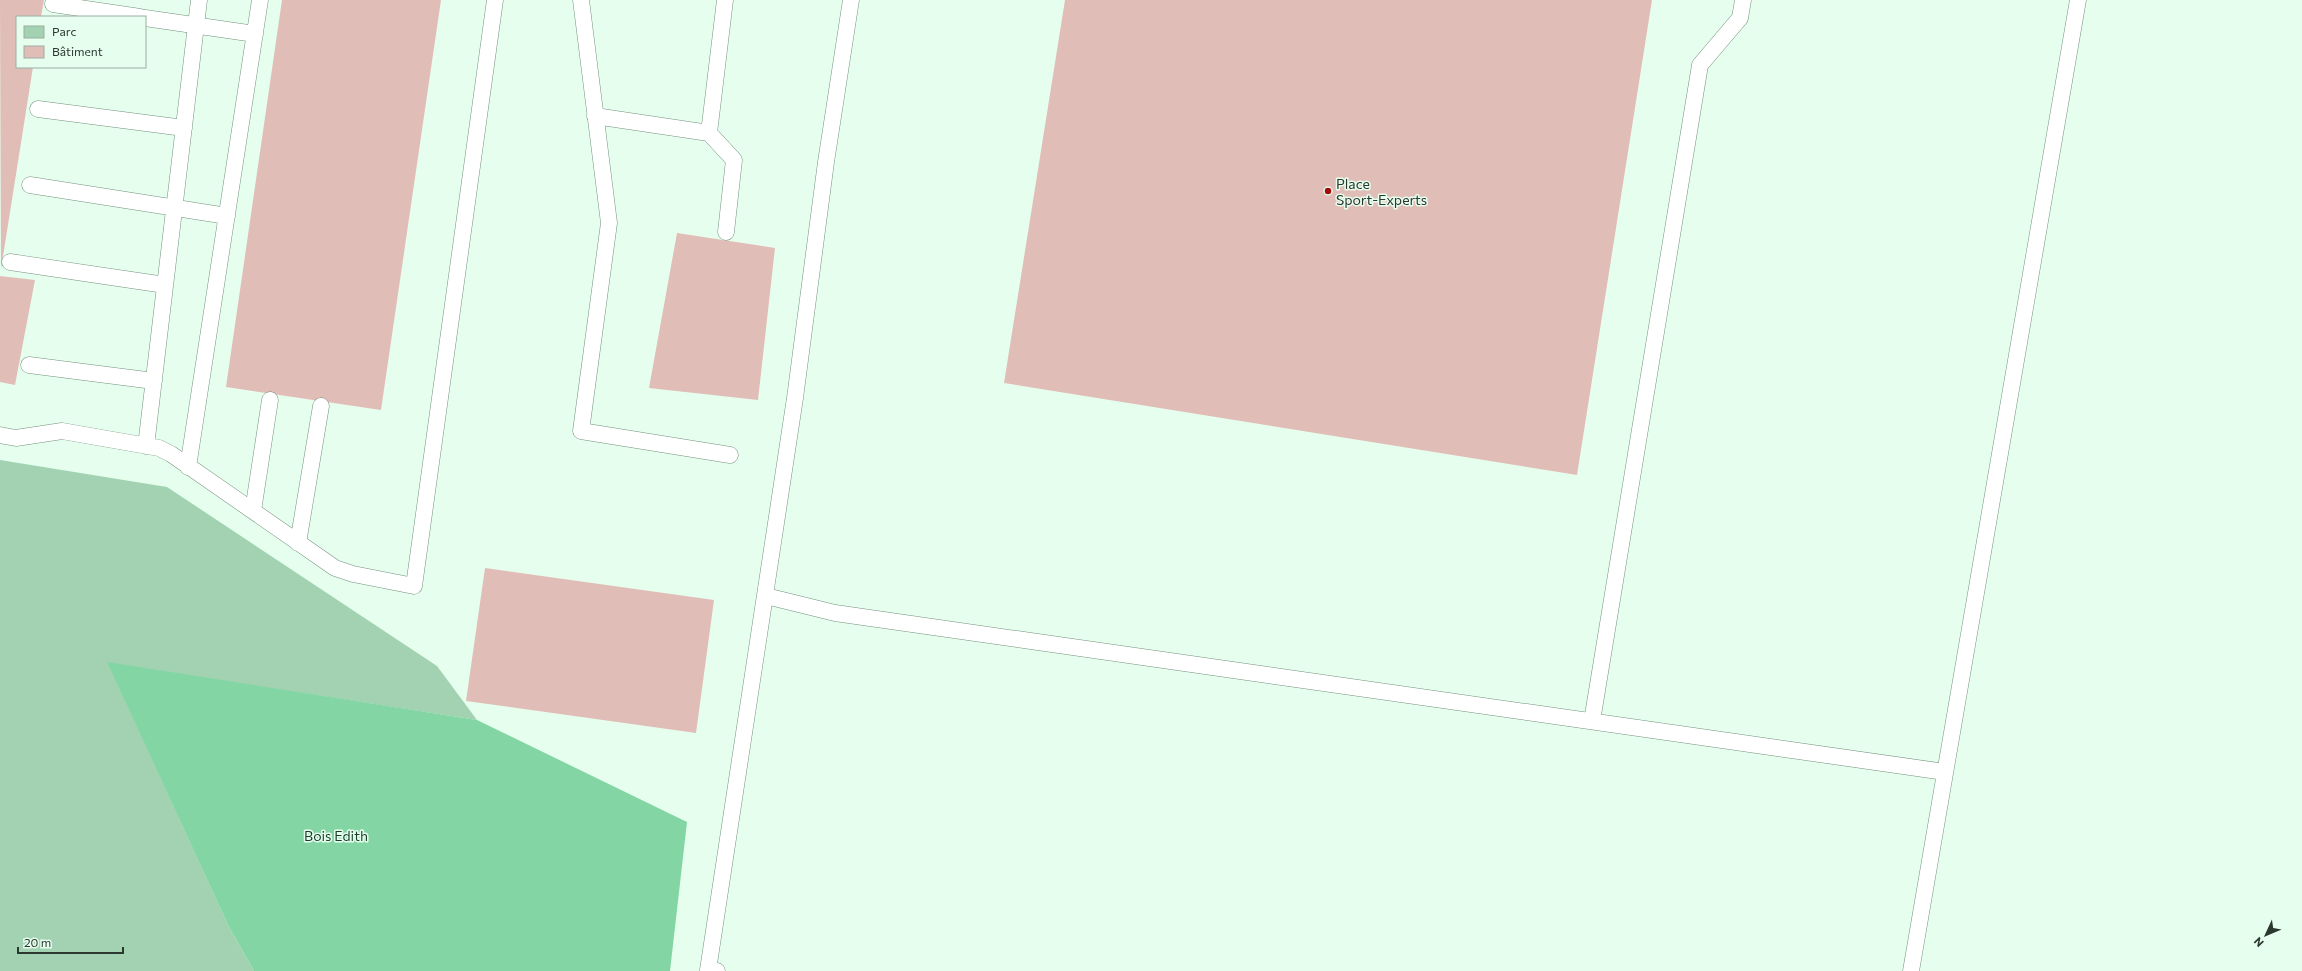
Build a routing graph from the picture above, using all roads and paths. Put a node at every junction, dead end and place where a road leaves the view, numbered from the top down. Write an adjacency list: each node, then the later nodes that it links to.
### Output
1 (199, 0): 12 (lane)
2 (260, 0): 13 (lane)
3 (495, 0): 33 (lane)
4 (581, 0): 15 (lane)
5 (725, 0): 17 (lane)
6 (851, 0): 34 (lane)
7 (1743, 0): 35 (lane)
8 (2078, 0): 36 (lane)
9 (54, 4): 10 (lane)
10 (133, 16)
11 (146, 18): 12 (lane)
12 (196, 25): 13 (lane); 16 (lane)
13 (255, 34): 20 (lane)
14 (38, 109): 16 (lane)
15 (595, 116): 17 (lane); 30 (lane)
16 (184, 128): 19 (lane)
17 (710, 133): 21 (lane)
18 (30, 185): 19 (lane)
19 (175, 208): 20 (lane); 23 (lane)
20 (227, 216): 31 (lane)
21 (726, 232)
22 (10, 262): 23 (lane)
23 (166, 285): 25 (lane)
24 (29, 365): 25 (lane)
25 (154, 381): 29 (lane)
26 (270, 400): 32 (lane)
27 (321, 406): 33 (lane)
28 (0, 435): 29 (lane)
29 (146, 446): 31 (lane)
30 (730, 455)
31 (188, 467): 32 (lane)
32 (253, 511): 33 (lane)
33 (298, 543)
34 (766, 596): 35 (lane); 37 (lane)
35 (1592, 721): 36 (lane)
36 (1945, 772): 38 (lane)
37 (717, 971)
38 (1911, 971)

